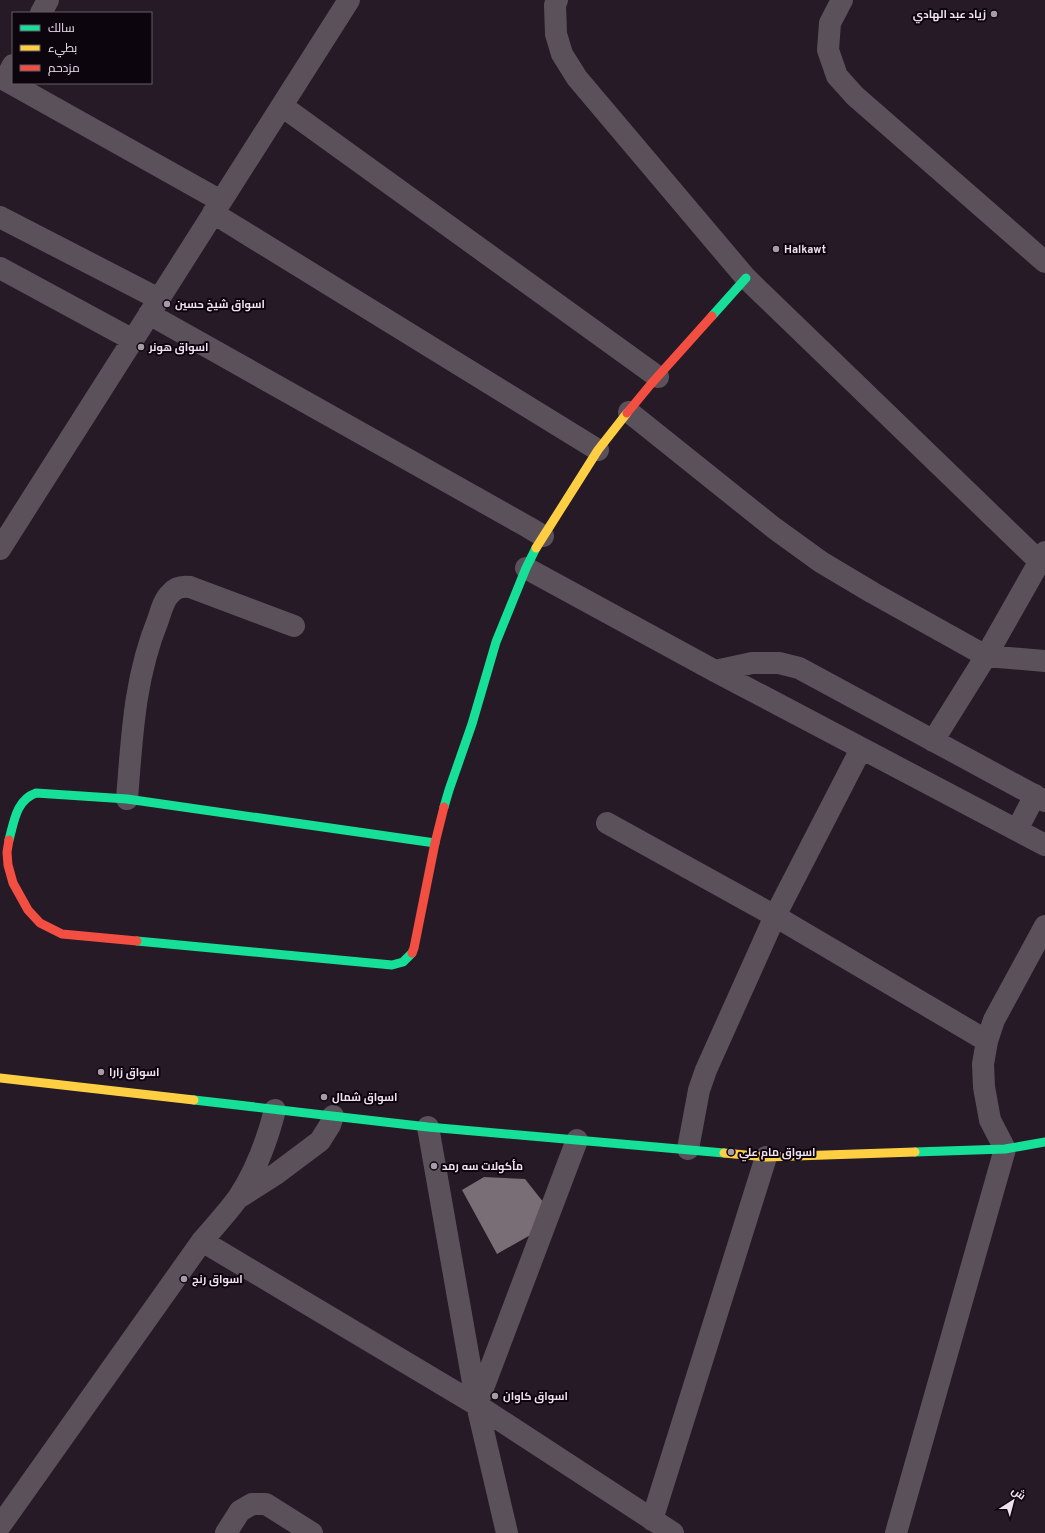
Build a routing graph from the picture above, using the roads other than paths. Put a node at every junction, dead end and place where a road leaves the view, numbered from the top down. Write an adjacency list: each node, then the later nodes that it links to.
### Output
1 (48, 0): 5 (street)
2 (349, 0): 7 (street)
3 (557, 0): 12 (street)
4 (842, 0): 10 (street)
5 (42, 12)
6 (12, 67): 8 (street)
7 (282, 106): 8 (street); 15 (street)
8 (217, 207): 13 (street); 17 (street)
9 (0, 217): 13 (street)
10 (1045, 262)
11 (0, 268): 14 (street)
12 (746, 278): 15 (street); 20 (street)
13 (154, 307): 14 (street); 18 (street)
14 (133, 340): 19 (street)
15 (658, 377): 16 (street)
16 (628, 412): 17 (street); 23 (street)
17 (598, 450): 18 (street)
18 (543, 536): 21 (street)
19 (0, 549)
20 (1042, 557): 23 (street)
21 (526, 568): 25 (street); 32 (street)
22 (294, 626): 29 (street)
23 (986, 656): 24 (street); 26 (street)
24 (1045, 661)
25 (715, 671): 26 (street); 27 (street)
26 (934, 741): 28 (street)
27 (861, 748): 31 (street); 34 (street)
28 (1040, 798): 31 (street)
29 (127, 800): 32 (street); 32 (street)
30 (607, 822): 34 (street)
31 (1017, 830): 33 (street)
32 (435, 843)
33 (1045, 845)
34 (775, 916): 36 (street); 44 (street)
35 (1045, 926): 36 (street)
36 (987, 1041): 43 (street)
37 (0, 1078): 38 (street)
38 (275, 1110): 39 (street); 46 (street)
39 (332, 1116): 40 (street); 46 (street)
40 (428, 1128): 41 (street); 48 (street)
41 (577, 1140): 44 (street); 48 (street)
42 (1045, 1142): 43 (street)
43 (1005, 1148): 45 (street); 55 (street)
44 (688, 1150): 45 (street)
45 (766, 1157): 49 (street)
46 (237, 1199): 47 (street)
47 (202, 1241): 48 (street); 50 (street)
48 (477, 1405): 49 (street); 53 (street)
49 (652, 1520): 54 (street)
50 (0, 1526)
51 (226, 1533): 52 (street)
52 (312, 1533)
53 (507, 1533)
54 (673, 1533)
55 (896, 1533)

